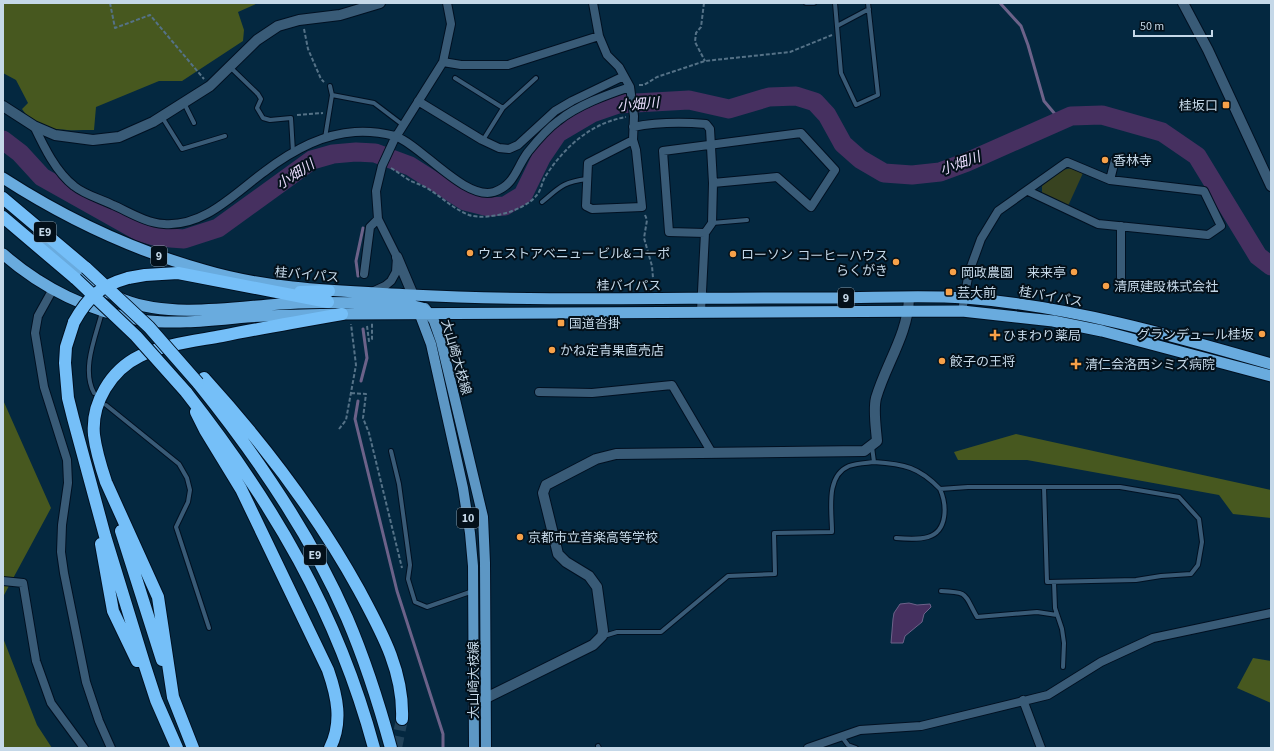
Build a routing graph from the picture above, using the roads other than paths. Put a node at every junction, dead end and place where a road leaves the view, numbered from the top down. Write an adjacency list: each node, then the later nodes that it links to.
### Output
1 (380, 3): 13 (street)
2 (447, 3): 12 (street)
3 (593, 3): 11 (street)
4 (806, 3): 5 (lane)
5 (814, 3)
6 (835, 3): 10 (lane)
7 (868, 3): 9 (lane)
8 (1183, 3): 41 (street)
9 (869, 9): 10 (lane); 10 (lane)
10 (837, 26)
11 (599, 36): 12 (street); 14 (street)
12 (443, 62): 20 (street)
13 (230, 67): 21 (street); 35 (lane)
14 (624, 76): 18 (street); 32 (street)
15 (455, 78): 23 (lane)
16 (536, 78): 23 (lane)
17 (330, 86): 19 (lane)
18 (630, 89): 28 (street); 31 (street)
19 (332, 95): 26 (lane); 30 (lane)
20 (418, 101): 26 (street); 32 (street)
21 (184, 103): 24 (street); 25 (lane)
22 (3, 106): 27 (street)
23 (503, 108): 32 (lane)
24 (162, 116): 27 (street); 29 (lane)
25 (194, 123)
26 (403, 125): 31 (street)
27 (34, 126): 35 (street)
28 (633, 127): 33 (street); 34 (street)
29 (225, 136)
30 (325, 138): 31 (street); 35 (street)
31 (395, 138): 47 (street)
32 (482, 140)
33 (633, 140): 38 (street); 38 (street)
34 (711, 144): 40 (street); 40 (street); 51 (street)
35 (293, 152)
36 (1115, 160): 39 (street)
37 (3, 178): 59 (highway, 桂バイパス / 9)
38 (587, 179): 44 (lane)
39 (1110, 180): 42 (street); 50 (street)
40 (713, 183): 49 (street)
41 (1271, 186)
42 (1028, 191): 50 (street); 62 (street)
43 (3, 198): 71 (highway, E9, bridge)
44 (542, 202)
45 (3, 203): 59 (highway)
46 (3, 217): 72 (highway, E9, bridge)
47 (378, 219): 53 (street); 54 (street)
48 (746, 220): 49 (lane)
49 (712, 223): 51 (street)
50 (1121, 226): 55 (street)
51 (705, 233): 60 (street)
52 (3, 254): 56 (highway, 桂バイパス / 9)
53 (397, 257): 57 (street); 58 (street)
54 (364, 274)
55 (1121, 283)
56 (53, 289): 64 (highway, 桂バイパス / 9); 98 (street)
57 (371, 293): 58 (highway, 桂バイパス / 9); 59 (highway, 桂バイパス / 9)
58 (413, 295): 60 (highway, 桂バイパス / 9); 65 (main road, 大山崎大枝線 / 10)
59 (329, 296): 65 (highway); 99 (highway, bridge)
60 (701, 298): 61 (highway, 桂バイパス / 9); 66 (street)
61 (909, 298): 62 (highway, 桂バイパス / 9); 63 (street)
62 (963, 298): 67 (street); 69 (highway, 桂バイパス / 9)
63 (909, 310): 66 (highway, 桂バイパス / 9); 67 (highway, 桂バイパス / 9); 76 (street)
64 (102, 311): 68 (highway, 桂バイパス / 9); 74 (lane)
65 (422, 311): 66 (highway, 桂バイパス / 9); 68 (highway, 桂バイパス / 9); 85 (main road, 大山崎大枝線 / 10); 93 (main road, 大山崎大枝線 / 10)
66 (701, 311)
67 (962, 311): 70 (highway, 桂バイパス / 9)
68 (342, 314): 100 (highway)
69 (1271, 364)
70 (1271, 376)
71 (201, 380): 95 (highway); 103 (highway, E9)
72 (186, 392): 101 (highway); 102 (highway, E9)
73 (538, 392): 78 (street)
74 (94, 393)
75 (106, 405): 89 (lane)
76 (872, 444): 78 (street); 79 (lane)
77 (391, 452): 85 (lane)
78 (712, 453): 90 (street)
79 (874, 462): 81 (lane); 90 (lane)
80 (1044, 486): 81 (lane); 84 (lane); 84 (lane)
81 (940, 489): 82 (lane)
82 (896, 538)
83 (3, 581): 97 (street)
84 (1054, 582): 88 (lane)
85 (473, 591): 92 (main road, 大山崎大枝線 / 10)
86 (941, 591): 88 (lane)
87 (1271, 612): 94 (street)
88 (1057, 615): 91 (lane)
89 (209, 628)
90 (602, 636): 93 (street)
91 (1063, 667)
92 (474, 697): 93 (street); 104 (main road, 大山崎大枝線 / 10)
93 (486, 698): 105 (main road, 大山崎大枝線 / 10)
94 (1023, 700): 96 (street); 108 (street)
95 (402, 720)
96 (842, 737): 106 (street); 107 (lane)
97 (84, 748)
98 (111, 748)
99 (177, 748)
100 (193, 748)
101 (330, 748)
102 (374, 748)
103 (391, 748)
104 (474, 748)
105 (486, 748)
106 (808, 748)
107 (856, 748)
108 (1040, 748)

